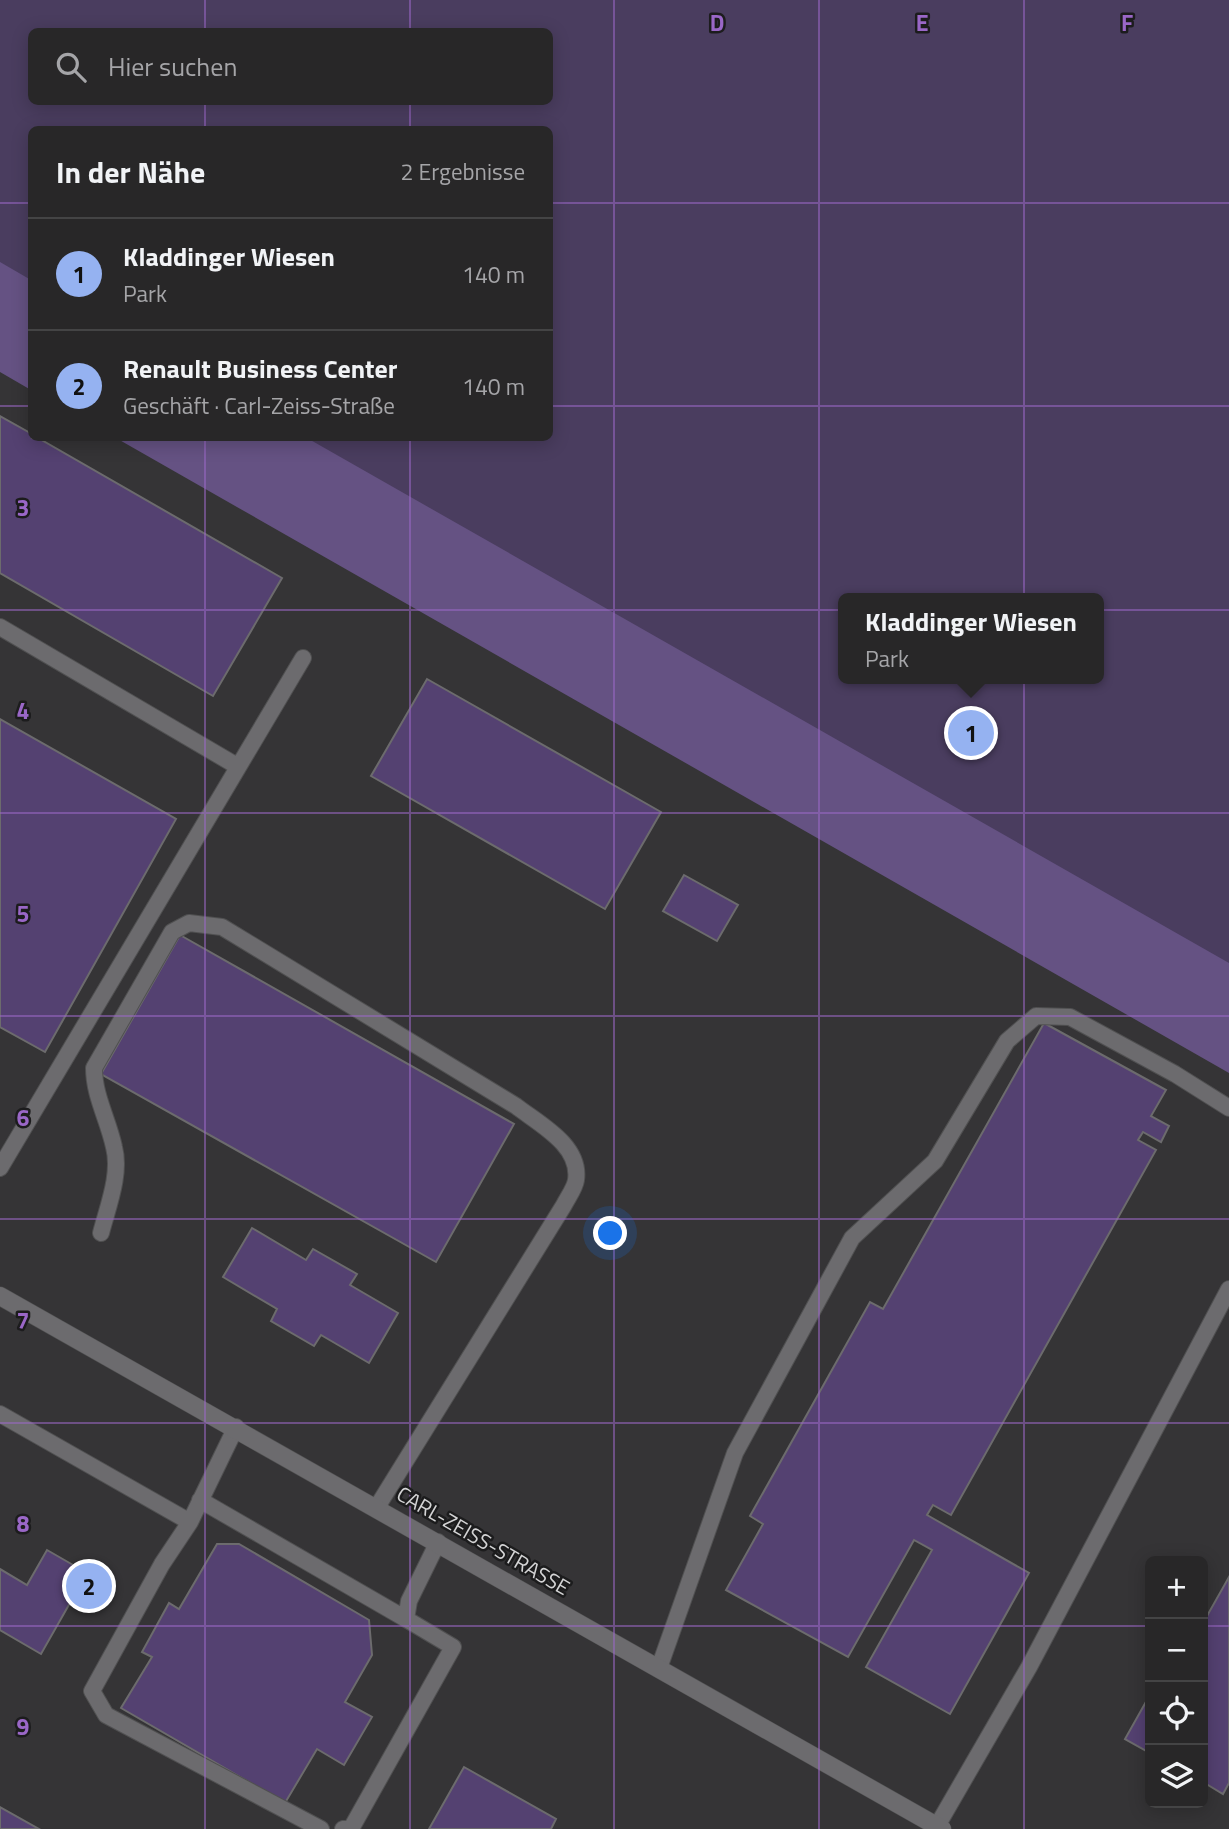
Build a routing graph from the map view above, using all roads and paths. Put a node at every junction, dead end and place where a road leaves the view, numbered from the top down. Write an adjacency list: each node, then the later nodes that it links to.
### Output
1 (0, 627): 3 (lane)
2 (303, 658): 3 (lane)
3 (237, 766): 5 (lane)
4 (1229, 1108): 16 (lane)
5 (0, 1168)
6 (101, 1233): 12 (lane)
7 (1229, 1289): 17 (lane)
8 (0, 1296): 10 (main road, CARL-ZEISS-STRASSE)
9 (0, 1414): 13 (lane)
10 (236, 1427): 11 (lane); 12 (main road, CARL-ZEISS-STRASSE)
11 (200, 1500): 13 (lane); 15 (lane)
12 (377, 1507): 14 (main road, CARL-ZEISS-STRASSE)
13 (190, 1522): 18 (lane)
14 (438, 1542): 15 (lane); 16 (main road, CARL-ZEISS-STRASSE)
15 (406, 1619): 19 (lane)
16 (659, 1668): 17 (main road, CARL-ZEISS-STRASSE)
17 (940, 1827)
18 (321, 1829)
19 (343, 1829)

